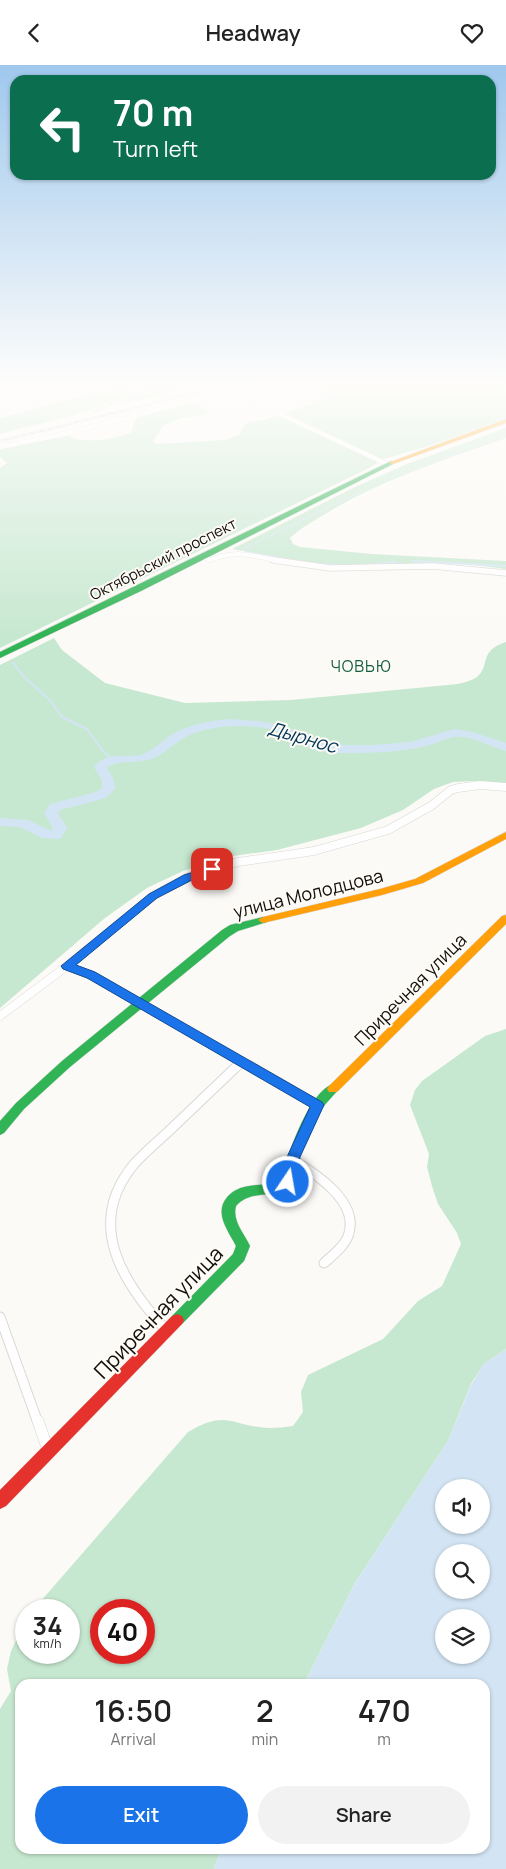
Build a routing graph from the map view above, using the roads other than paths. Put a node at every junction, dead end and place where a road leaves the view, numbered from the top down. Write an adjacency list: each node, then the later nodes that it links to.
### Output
1 (381, 467): 2 (street, Октябрьский проспект)
2 (201, 556): 3 (street); 4 (street, Октябрьский проспект)
3 (506, 573)
4 (0, 655)
5 (506, 787): 8 (street)
6 (506, 835): 9 (street, улица Молодцова)
7 (506, 918): 12 (street, Приречная улица)
8 (67, 966): 9 (street); 10 (street)
9 (140, 1003): 11 (street); 13 (street, улица Молодцова)
10 (0, 1016)
11 (242, 1062): 12 (street); 17 (street)
12 (317, 1105): 14 (street, Приречная улица)
13 (0, 1130)
14 (293, 1160): 15 (street); 17 (street, Приречная улица)
15 (324, 1263)
16 (0, 1317): 18 (street)
17 (166, 1330): 18 (street, Приречная улица)
18 (48, 1450): 19 (street, Приречная улица)
19 (0, 1501)

